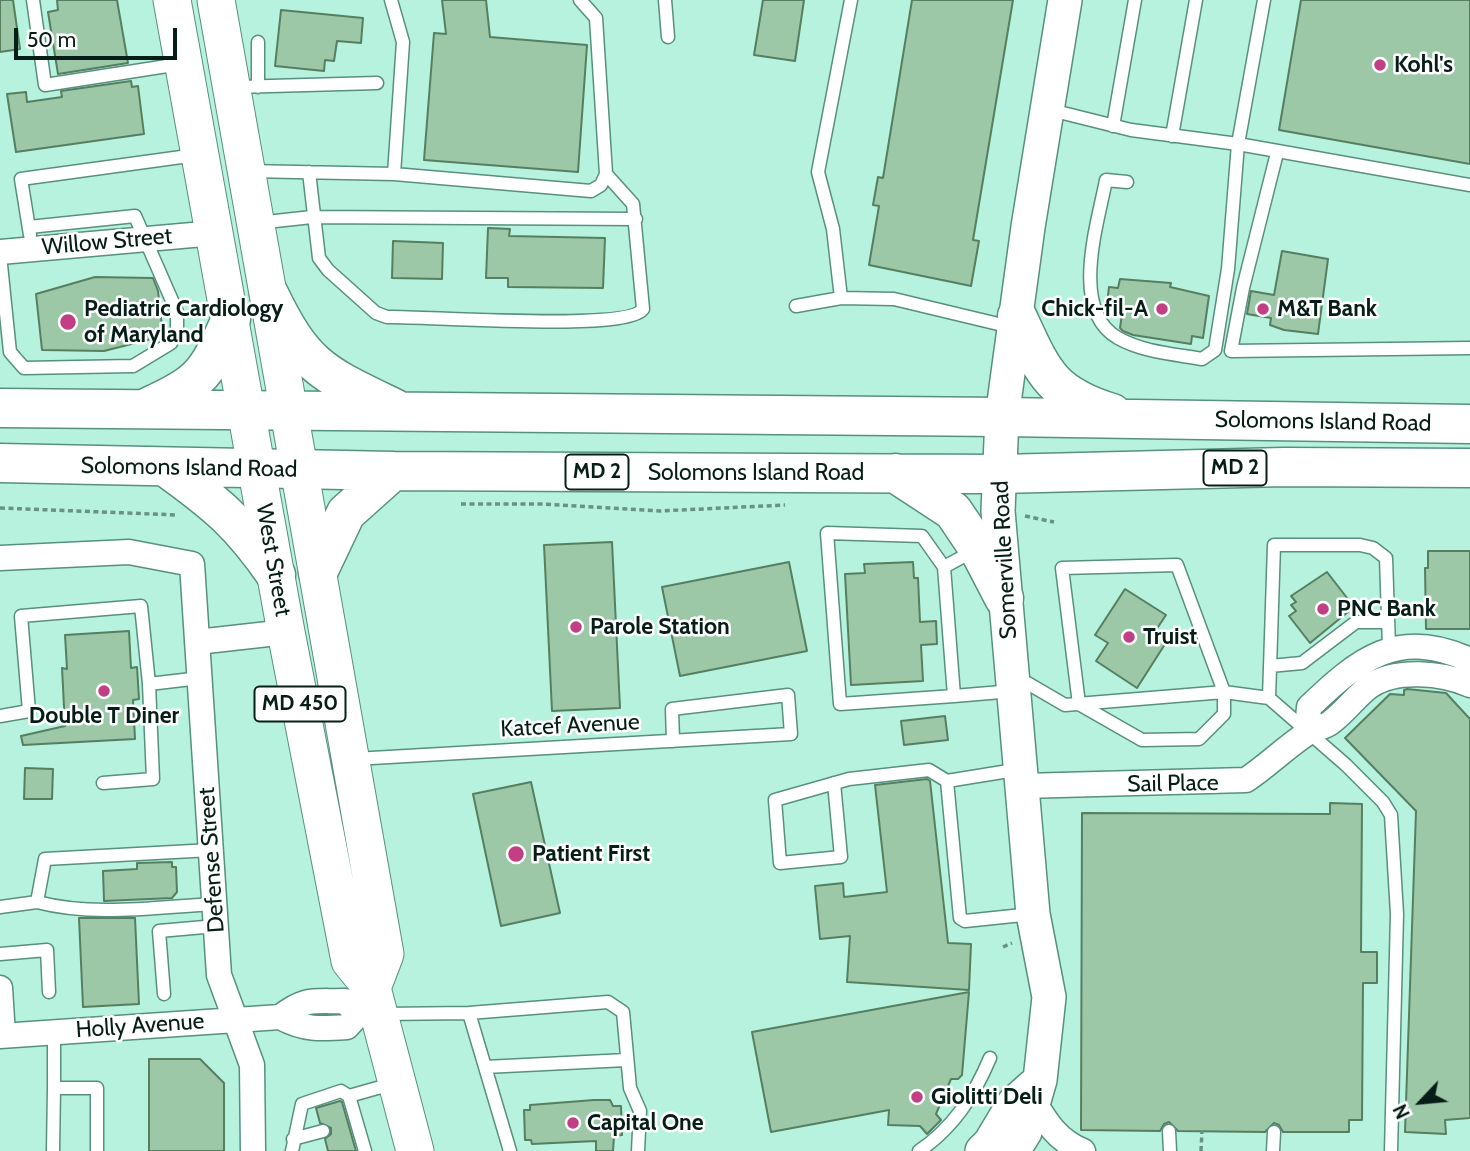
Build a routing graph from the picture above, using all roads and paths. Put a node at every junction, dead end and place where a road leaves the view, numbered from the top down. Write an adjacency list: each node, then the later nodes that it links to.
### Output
1 (33, 0): 14 (lane)
2 (172, 0): 14 (main road, West Street / MD 450)
3 (216, 0): 16 (main road, West Street / MD 450)
4 (391, 0): 25 (lane)
5 (580, 0): 26 (lane)
6 (665, 0): 12 (lane)
7 (851, 0): 37 (lane)
8 (1065, 0): 17 (street, Somerville Road)
9 (1135, 0): 18 (lane)
10 (1196, 0): 19 (lane)
11 (1264, 0): 20 (lane)
12 (668, 37)
13 (258, 43): 16 (lane)
14 (183, 63): 22 (main road, West Street / MD 450)
15 (377, 83): 16 (lane)
16 (245, 87): 23 (main road, West Street / MD 450)
17 (1047, 108): 18 (lane); 40 (street, Somerville Road)
18 (1113, 126): 19 (lane)
19 (1172, 136): 20 (lane)
20 (1238, 144): 21 (lane); 27 (lane)
21 (1277, 153): 28 (lane); 41 (lane)
22 (200, 154): 32 (main road, West Street / MD 450); 33 (lane)
23 (247, 170): 24 (lane); 31 (main road, West Street / MD 450)
24 (310, 172): 25 (lane); 29 (lane)
25 (394, 174): 26 (lane)
26 (606, 174): 30 (lane)
27 (1127, 182)
28 (1470, 185)
29 (312, 217): 30 (lane); 30 (lane); 31 (lane)
30 (636, 219)
31 (257, 223): 36 (main road, West Street / MD 450)
32 (215, 233): 34 (street, Willow Street); 39 (main road, West Street / MD 450)
33 (31, 238): 34 (street, Willow Street); 35 (street, Willow Street)
34 (145, 239): 35 (lane)
35 (0, 254)
36 (269, 294): 45 (main road, West Street / MD 450); 46 (highway)
37 (841, 298): 38 (lane); 40 (lane)
38 (796, 306)
39 (231, 318): 43 (highway); 44 (main road, West Street / MD 450)
40 (1016, 322): 47 (street, Somerville Road); 48 (highway)
41 (1470, 348)
42 (0, 408): 43 (highway, Solomons Island Road / MD 2)
43 (143, 410): 44 (highway, Solomons Island Road / MD 2)
44 (248, 411): 45 (highway, Solomons Island Road / MD 2); 53 (main road, West Street / MD 450)
45 (290, 412): 46 (highway, Solomons Island Road / MD 2); 54 (main road, West Street / MD 450)
46 (405, 413): 47 (highway, Solomons Island Road / MD 2)
47 (1002, 417): 48 (highway, Solomons Island Road / MD 2); 57 (street, Somerville Road)
48 (1131, 419): 49 (highway, Solomons Island Road / MD 2)
49 (1470, 424)
50 (0, 463): 51 (highway, Solomons Island Road / MD 2)
51 (167, 468): 53 (highway, Solomons Island Road / MD 2); 66 (highway)
52 (1470, 468): 57 (highway, Solomons Island Road / MD 2)
53 (258, 469): 54 (highway, Solomons Island Road / MD 2); 66 (main road, West Street / MD 450)
54 (300, 470): 55 (highway, Solomons Island Road / MD 2); 65 (main road, West Street / MD 450)
55 (393, 471): 56 (highway, Solomons Island Road / MD 2); 65 (highway)
56 (895, 473): 57 (highway, Solomons Island Road / MD 2); 62 (highway)
57 (1000, 474): 67 (street, Somerville Road)
58 (449, 503): 59 (path)
59 (796, 504)
60 (0, 508): 61 (path)
61 (188, 519)
62 (978, 548): 64 (lane); 67 (highway)
63 (0, 558): 70 (street, Defense Street)
64 (944, 568): 79 (lane); 79 (lane)
65 (318, 572): 85 (main road, West Street / MD 450)
66 (276, 575): 69 (main road, West Street / MD 450)
67 (1004, 598): 75 (street, Somerville Road)
68 (1388, 622): 71 (lane); 73 (lane); 73 (lane)
69 (286, 632): 70 (street); 99 (main road, West Street / MD 450)
70 (197, 642): 74 (street, Defense Street)
71 (1390, 647): 72 (street); 83 (street)
72 (1470, 660)
73 (1270, 666): 80 (lane)
74 (200, 678): 76 (lane); 90 (street, Defense Street)
75 (1013, 682): 79 (lane); 81 (lane); 86 (street, Somerville Road)
76 (149, 684): 82 (lane); 88 (lane)
77 (1470, 685): 83 (street, Sail Place)
78 (1224, 692): 80 (lane); 81 (lane); 81 (lane); 81 (lane)
79 (954, 696)
80 (1269, 698): 83 (lane)
81 (1079, 704)
82 (0, 716)
83 (1307, 733): 86 (street, Sail Place); 129 (lane)
84 (673, 741): 84 (lane, Katcef Avenue); 85 (lane, Katcef Avenue)
85 (351, 759): 99 (main road, West Street / MD 450)
86 (1022, 778): 87 (lane); 93 (street, Somerville Road)
87 (947, 781): 89 (lane); 93 (lane)
88 (103, 783)
89 (834, 783): 89 (lane)
90 (211, 850): 91 (lane); 94 (street, Defense Street)
91 (37, 902): 92 (lane); 94 (lane)
92 (0, 907)
93 (1033, 914): 109 (street, Somerville Road)
94 (215, 915): 98 (lane); 101 (street, Defense Street)
95 (0, 954): 97 (lane)
96 (0, 988): 103 (street)
97 (49, 992)
98 (164, 994)
99 (369, 1006): 100 (lane); 101 (street, Holly Avenue); 107 (main road, West Street / MD 450)
100 (469, 1013): 105 (lane); 106 (lane)
101 (235, 1019): 102 (street, Holly Avenue); 118 (street, Defense Street)
102 (54, 1032): 103 (street, Holly Avenue); 108 (lane)
103 (1, 1036)
104 (990, 1058): 123 (lane)
105 (626, 1060): 106 (lane); 122 (lane)
106 (485, 1068): 121 (lane)
107 (396, 1083): 110 (lane); 120 (main road, West Street / MD 450)
108 (54, 1088): 116 (lane); 117 (lane)
109 (1036, 1090): 124 (street); 125 (street)
110 (349, 1096): 115 (lane); 119 (lane)
111 (323, 1131): 115 (lane)
112 (1169, 1131): 126 (lane)
113 (1202, 1131): 127 (path)
114 (1274, 1132): 128 (lane)
115 (293, 1145)
116 (54, 1151)
117 (97, 1151)
118 (253, 1151)
119 (365, 1151)
120 (415, 1151)
121 (510, 1151)
122 (638, 1151)
123 (919, 1151)
124 (990, 1151)
125 (1083, 1151)
126 (1170, 1151)
127 (1201, 1151)
128 (1273, 1151)
129 (1391, 1151)

